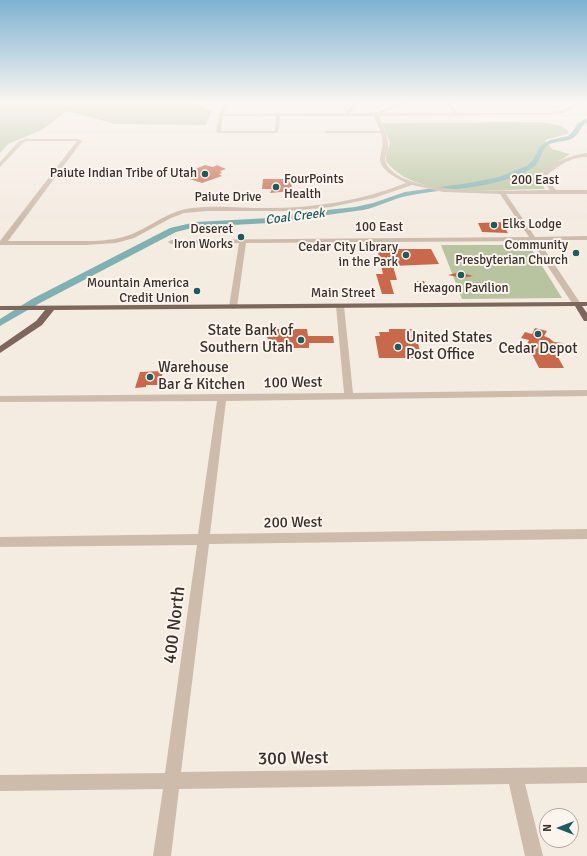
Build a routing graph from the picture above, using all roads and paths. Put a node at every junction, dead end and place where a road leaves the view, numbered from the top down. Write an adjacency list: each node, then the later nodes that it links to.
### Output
1 (20, 143): 5 (street)
2 (79, 143): 14 (street)
3 (385, 143): 6 (street, 200 East)
4 (587, 155): 8 (street)
5 (0, 165)
6 (411, 182): 7 (street, 200 East); 14 (street, Paiute Drive)
7 (502, 192): 8 (street, 200 East); 11 (street)
8 (554, 192): 9 (street, 200 East)
9 (587, 192)
10 (587, 238): 11 (street, 100 East)
11 (534, 239): 12 (street, 100 East); 15 (street)
12 (243, 241): 13 (street, 100 East); 18 (street)
13 (171, 242)
14 (2, 243)
15 (577, 304): 16 (main road, Main Street); 17 (main road, Main Street); 21 (main road)
16 (587, 304)
17 (340, 306): 18 (main road, Main Street); 24 (street)
18 (232, 307): 20 (main road, Main Street)
19 (2, 308): 20 (main road, Main Street)
20 (51, 308): 22 (main road)
21 (587, 319)
22 (0, 350)
23 (587, 393): 24 (street, 100 West)
24 (349, 396): 25 (street, 100 West)
25 (222, 398): 26 (street, 100 West); 28 (street, 400 North)
26 (0, 399)
27 (587, 534): 28 (street, 200 West)
28 (204, 540): 29 (street, 200 West); 32 (street, 400 North)
29 (0, 542)
30 (587, 775): 31 (street, 300 West)
31 (515, 776): 32 (street, 300 West); 35 (street)
32 (172, 781): 33 (street, 300 West); 34 (street, 400 North)
33 (0, 784)
34 (162, 856)
35 (534, 856)

